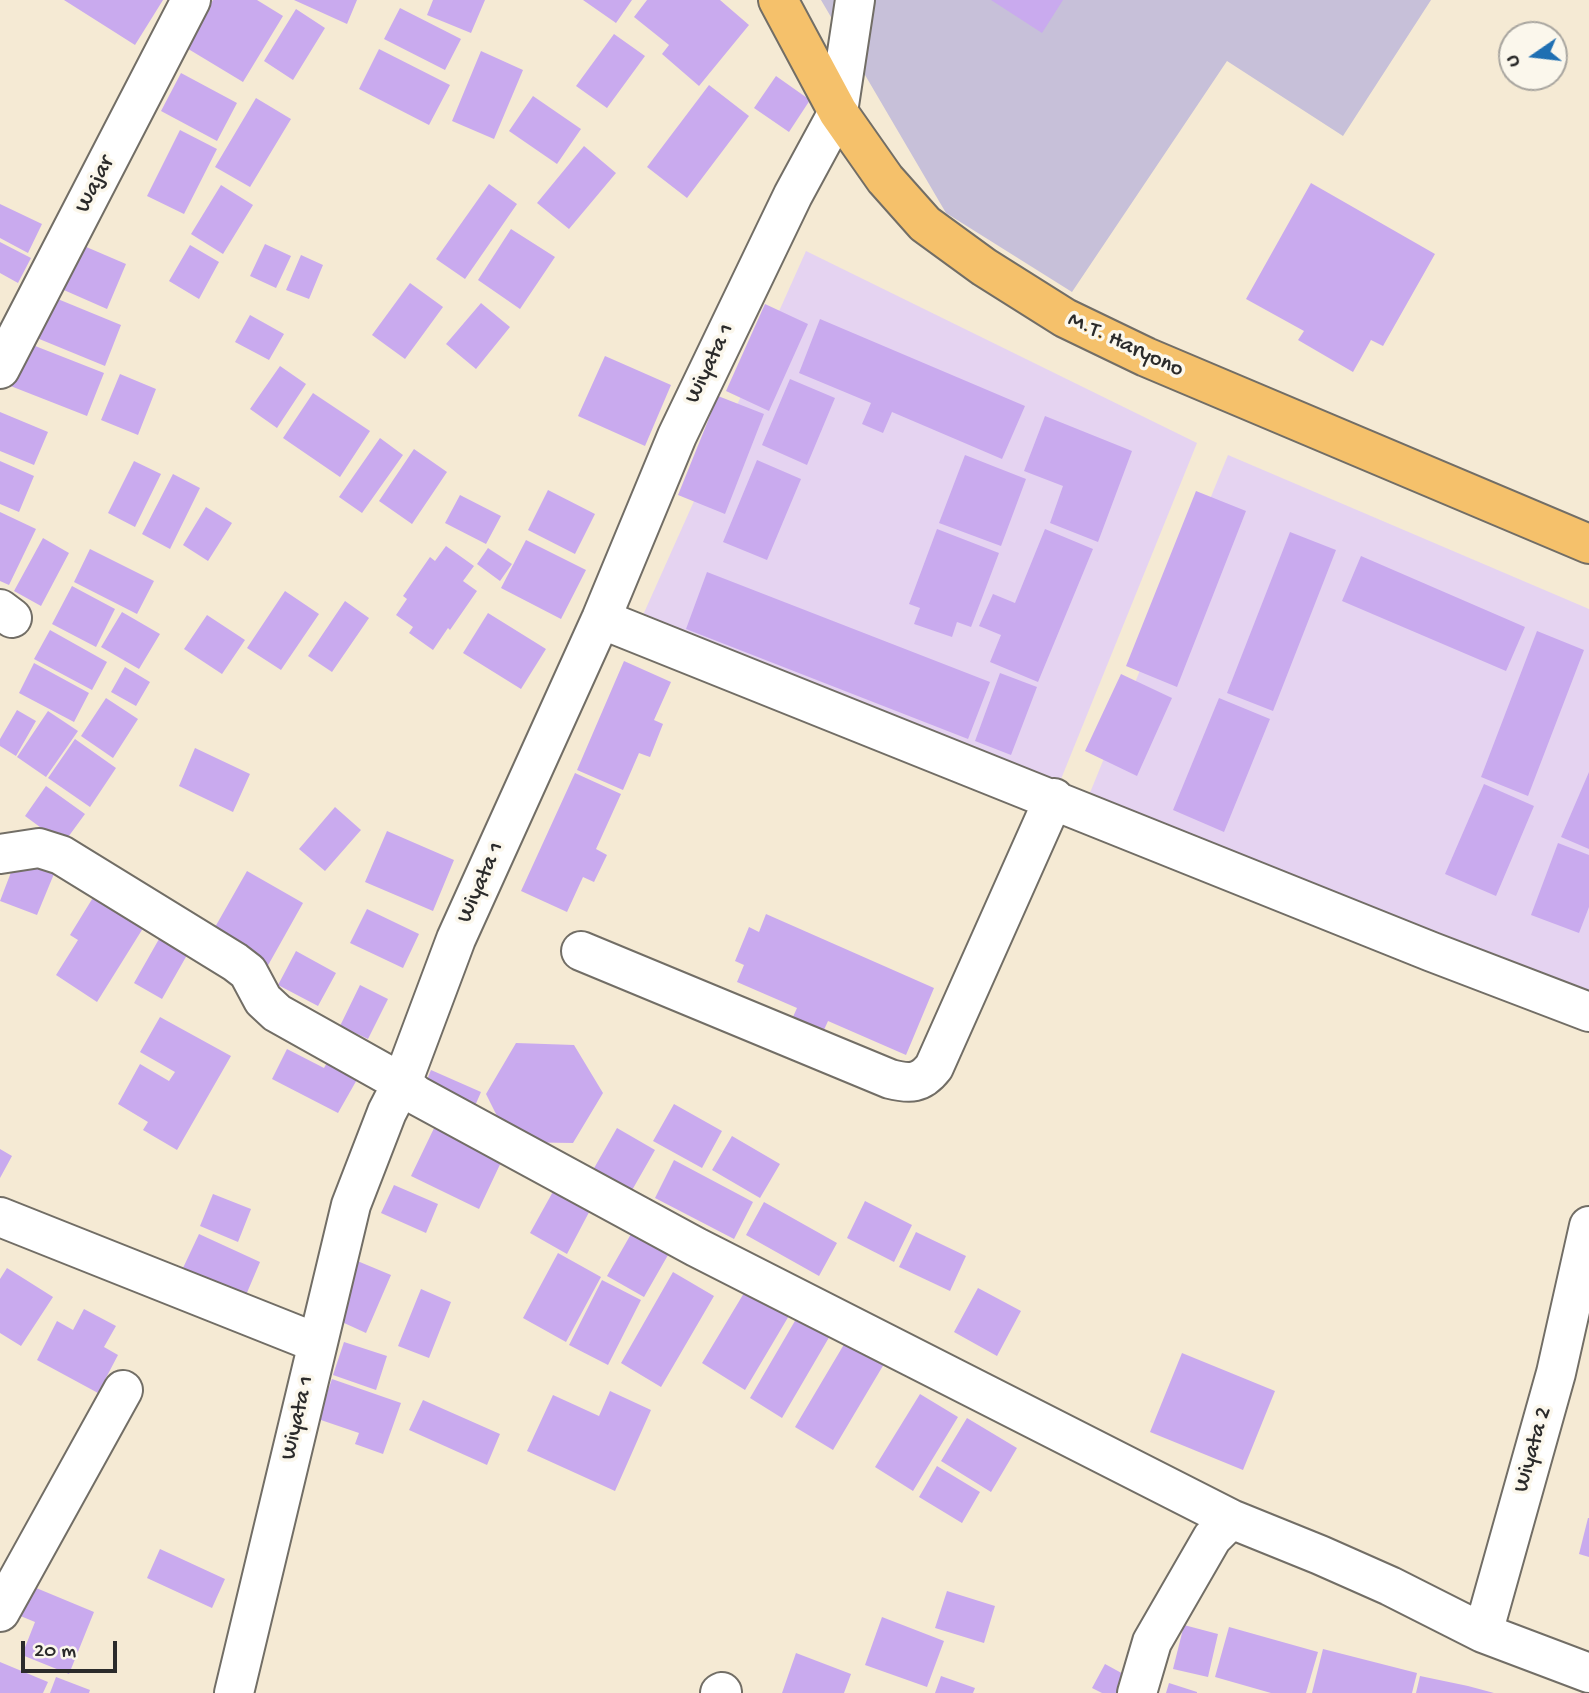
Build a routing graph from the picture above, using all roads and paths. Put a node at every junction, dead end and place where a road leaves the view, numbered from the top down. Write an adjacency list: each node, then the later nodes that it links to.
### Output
1 (191, 0): 5 (street, Wajar)
2 (778, 0): 4 (highway, M.T. Haryono)
3 (855, 0): 4 (street, Wiyata 1)
4 (838, 112): 6 (highway, M.T. Haryono); 7 (street, Wiyata 1)
5 (0, 369)
6 (1589, 544)
7 (601, 619): 8 (street); 12 (street, Wiyata 1)
8 (1054, 798): 10 (street); 11 (street)
9 (0, 854): 12 (street)
10 (581, 951)
11 (1589, 1012)
12 (402, 1083): 15 (street, Wiyata 1); 17 (street)
13 (0, 1217): 15 (street)
14 (1589, 1226): 19 (street, Wiyata 2)
15 (317, 1343): 21 (street, Wiyata 1)
16 (123, 1390): 18 (street)
17 (1231, 1519): 19 (street); 22 (street)
18 (0, 1612)
19 (1483, 1633): 20 (street)
20 (1589, 1673)
21 (234, 1693)
22 (1137, 1693)

